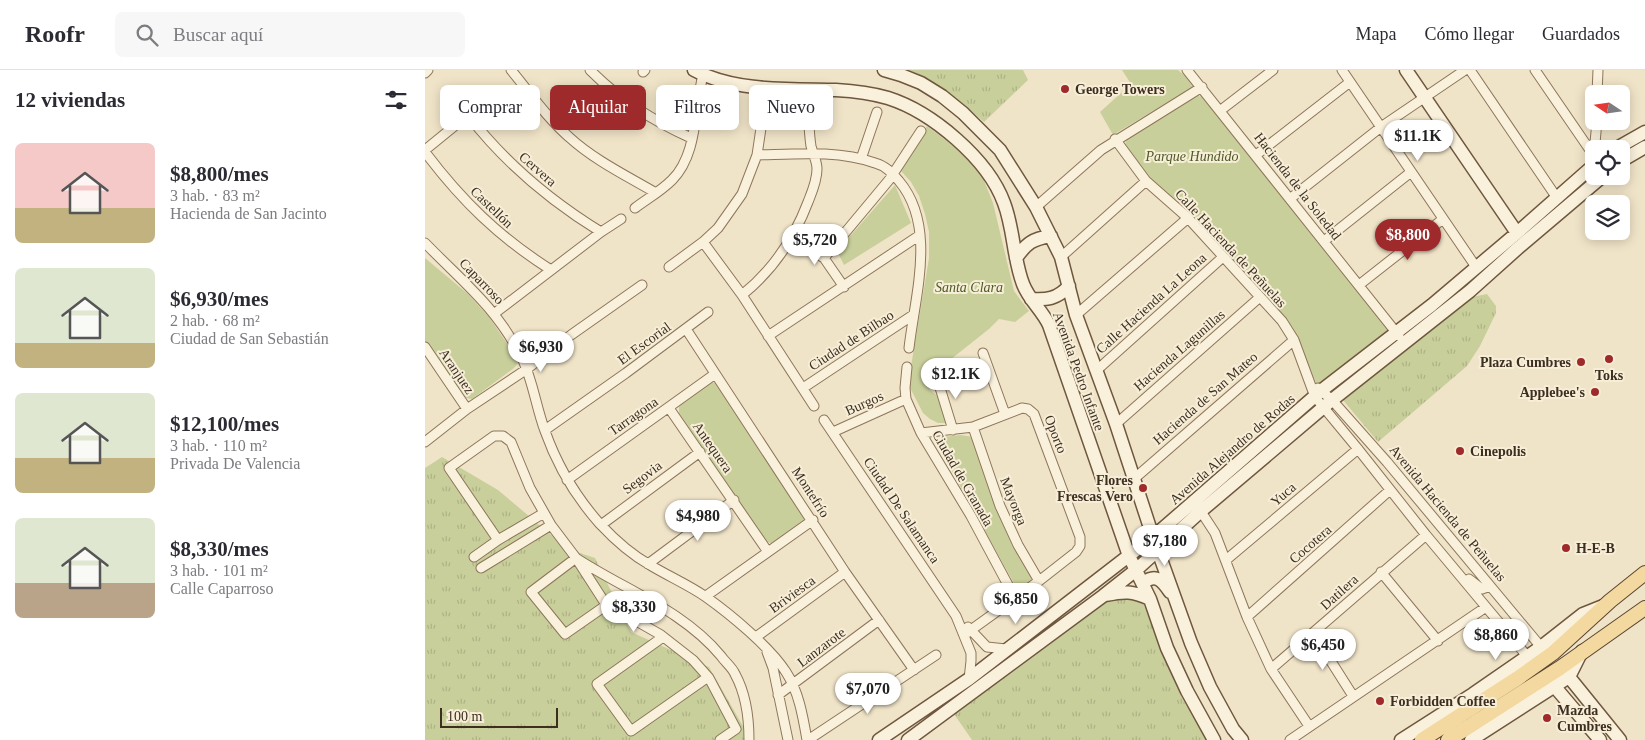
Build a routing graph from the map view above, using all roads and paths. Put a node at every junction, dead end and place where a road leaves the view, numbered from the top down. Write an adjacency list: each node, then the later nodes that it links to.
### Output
1 (427, 70): 14 (street)
2 (511, 70): 46 (street)
3 (590, 70): 30 (street)
4 (883, 70): 49 (street, Avenida Pedro Infante)
5 (1187, 70): 18 (street, Hacienda de la Soledad)
6 (1273, 70): 21 (street)
7 (1343, 70): 15 (street)
8 (1406, 70): 20 (street)
9 (1465, 70): 20 (street)
10 (1470, 70): 48 (street)
11 (1535, 70): 33 (street)
12 (1598, 70): 16 (street)
13 (699, 72): 17 (street, Avenida Pedro Infante); 30 (street)
14 (425, 73)
15 (1350, 82): 23 (street); 37 (street)
16 (1597, 85)
17 (749, 86)
18 (1202, 87): 21 (street, Hacienda de la Soledad); 31 (street)
19 (833, 90): 65 (street, Avenida Pedro Infante)
20 (1424, 97): 23 (street); 55 (street)
21 (1221, 110): 37 (street, Hacienda de la Soledad)
22 (877, 112): 40 (street)
23 (1381, 127): 42 (street); 47 (street)
24 (449, 130): 35 (street)
25 (481, 130): 54 (street, Cervera)
26 (761, 130): 38 (street)
27 (809, 130): 36 (street)
28 (921, 131): 43 (street)
29 (1645, 132): 32 (street)
30 (691, 138): 46 (street)
31 (1115, 139): 44 (street, Calle Hacienda de Peñuelas); 49 (street)
32 (1630, 140)
33 (1585, 146)
34 (1645, 147): 39 (street)
35 (425, 151): 68 (street, Castellón)
36 (813, 154): 38 (street); 40 (street); 58 (street)
37 (1256, 154): 47 (street, Hacienda de la Soledad)
38 (757, 155): 60 (street)
39 (1630, 156)
40 (861, 159): 43 (street)
41 (1585, 167): 48 (street, Avenida Alejandro de Rodas)
42 (1411, 172): 53 (street); 59 (street)
43 (893, 174): 56 (street); 64 (street)
44 (1146, 180): 51 (street, Calle Hacienda de Peñuelas); 62 (street)
45 (1592, 185): 84 (street, Avenida Alejandro de Rodas)
46 (656, 193): 50 (street)
47 (1291, 198): 59 (street, Hacienda de la Soledad)
48 (1557, 198): 55 (street, Avenida Alejandro de Rodas)
49 (1036, 207): 57 (street, Avenida Pedro Infante)
50 (635, 208)
51 (1187, 218): 63 (street, Calle Hacienda de Peñuelas); 79 (street)
52 (621, 219): 54 (street)
53 (1443, 219): 67 (street); 70 (street)
54 (601, 232): 68 (street)
55 (1517, 233): 67 (street, Avenida Alejandro de Rodas)
56 (920, 235): 72 (street); 78 (street)
57 (1051, 236): 62 (street, Avenida Pedro Infante); 65 (street)
58 (792, 239): 64 (street); 73 (street)
59 (1324, 241): 70 (street, Hacienda de la Soledad)
60 (703, 242): 66 (street); 73 (street)
61 (425, 244): 77 (street, Caparroso)
62 (1061, 257): 71 (street, Avenida Pedro Infante)
63 (1223, 257): 74 (street, Calle Hacienda de Peñuelas); 90 (street, Calle Hacienda La Leona)
64 (824, 258): 72 (street)
65 (1017, 258): 75 (street, Avenida Pedro Infante)
66 (669, 267)
67 (1476, 267): 81 (street, Avenida Alejandro de Rodas)
68 (551, 270): 77 (street)
69 (642, 285): 89 (street)
70 (1359, 285): 81 (street, Hacienda de la Soledad)
71 (1069, 286): 75 (street); 79 (street, Avenida Pedro Infante)
72 (844, 287): 82 (street)
73 (742, 296): 82 (street)
74 (1260, 297): 83 (street, Calle Hacienda de Peñuelas); 101 (street, Hacienda Lagunillas)
75 (1031, 300): 124 (street, Avenida Pedro Infante)
76 (707, 312): 80 (street, El Escorial)
77 (495, 314): 89 (street, Caparroso)
78 (913, 315): 86 (street); 93 (street, Ciudad de Bilbao)
79 (1076, 315): 90 (street, Avenida Pedro Infante)
80 (686, 329): 91 (street, Montefrío); 103 (street, El Escorial)
81 (1396, 332): 84 (street, Hacienda de la Soledad); 94 (street, Avenida Alejandro de Rodas)
82 (768, 336): 93 (street)
83 (1294, 340): 94 (street, Calle Hacienda de Peñuelas); 110 (street, Hacienda de San Mateo)
84 (1405, 343): 94 (street, Avenida Alejandro de Rodas)
85 (425, 347): 98 (street, Aranjuez)
86 (909, 348)
87 (983, 353): 99 (street)
88 (907, 367): 95 (street, Ciudad de Granada)
89 (527, 369): 98 (street); 103 (street, Caparroso)
90 (1097, 370): 101 (street, Avenida Pedro Infante)
91 (715, 374): 97 (street, Tarragona); 116 (street, Montefrío)
92 (937, 378): 104 (street)
93 (803, 388): 96 (street)
94 (1320, 396): 108 (street, Avenida Hacienda de Peñuelas); 114 (street, Avenida Alejandro de Rodas); 137 (street, Avenida Hacienda de Peñuelas)
95 (906, 399): 105 (street, Burgos); 106 (street, Ciudad de Granada)
96 (814, 406)
97 (669, 408): 109 (street, Antequera); 111 (street, Tarragona)
98 (467, 410): 107 (street)
99 (1005, 414): 102 (street, Oporto); 135 (street, Oporto)
100 (824, 420): 105 (street, Ciudad De Salamanca)
101 (1116, 424): 110 (street, Avenida Pedro Infante)
102 (973, 427): 104 (street, Oporto); 135 (street, Mayorga)
103 (545, 430): 111 (street, Caparroso)
104 (953, 430): 106 (street, Oporto)
105 (833, 432): 149 (street, Ciudad De Salamanca)
106 (921, 433): 140 (street, Ciudad de Granada)
107 (425, 442)
108 (1358, 449): 112 (street, Avenida Hacienda de Peñuelas); 127 (street, Yuca)
109 (700, 452): 113 (street, Antequera); 118 (street, Segovia)
110 (1135, 478): 120 (street, Avenida Pedro Infante)
111 (567, 480): 118 (street, Caparroso)
112 (1390, 490): 119 (street, Avenida Hacienda de Peñuelas); 147 (street, Cocotera)
113 (734, 500): 123 (street, Antequera); 128 (street)
114 (1197, 507): 120 (street, Avenida Alejandro de Rodas); 122 (street, Avenida Alejandro de Rodas); 127 (street)
115 (544, 513): 117 (street); 121 (street); 121 (street)
116 (813, 520): 123 (street); 132 (street, Montefrío)
117 (551, 525): 126 (street); 129 (street)
118 (601, 525): 128 (street, Caparroso)
119 (1425, 534): 130 (street, Avenida Hacienda de Peñuelas); 133 (street, Datilera)
120 (1153, 538): 122 (street, Avenida Pedro Infante); 124 (street, Avenida Alejandro de Rodas)
121 (498, 540): 125 (street)
122 (1158, 550): 131 (street, Avenida Alejandro de Rodas); 142 (street, Avenida Pedro Infante)
123 (768, 552): 138 (street)
124 (1129, 556): 131 (street, Avenida Pedro Infante); 156 (street, Avenida Alejandro de Rodas)
125 (474, 557)
126 (577, 558): 143 (street); 143 (street); 172 (street)
127 (1226, 560): 147 (street)
128 (648, 564): 138 (street, Caparroso)
129 (481, 568)
130 (1455, 568): 137 (street); 144 (street, Avenida Hacienda de Peñuelas)
131 (1136, 570): 136 (street, Avenida Pedro Infante); 139 (street, Avenida Alejandro de Rodas)
132 (845, 572): 148 (street, Montefrío); 152 (street, Briviesca)
133 (1381, 572): 150 (street, Datilera); 153 (street)
134 (1645, 573): 145 (main road)
135 (1039, 581): 140 (street)
136 (1143, 583): 141 (street, Avenida Pedro Infante); 142 (street)
137 (1490, 586): 154 (street, Avenida Hacienda de Peñuelas)
138 (706, 596): 152 (street, Caparroso)
139 (1103, 596): 141 (street); 176 (street, Avenida Alejandro de Rodas)
140 (1015, 598): 149 (street)
141 (1150, 599): 177 (street, Avenida Pedro Infante)
142 (1176, 600): 178 (street, Avenida Pedro Infante)
143 (608, 604): 151 (street)
144 (1486, 606): 153 (street); 159 (street, Avenida Hacienda de Peñuelas)
145 (1603, 606): 154 (street); 181 (main road)
146 (1645, 608): 157 (main road)
147 (1247, 617): 160 (street)
148 (879, 620): 161 (street, Montefrío); 165 (street, Lanzarote)
149 (967, 632): 156 (street, Ciudad De Salamanca); 164 (street, Ciudad De Salamanca)
150 (1313, 633): 160 (street, Datilera); 168 (street)
151 (663, 637): 162 (street); 162 (street)
152 (756, 638): 155 (street, Caparroso)
153 (1438, 641): 168 (street)
154 (1541, 647): 159 (street)
155 (766, 649): 165 (street, Caparroso); 167 (street)
156 (1006, 649): 164 (street, Avenida Alejandro de Rodas)
157 (1582, 651): 163 (street); 170 (main road)
158 (936, 655): 161 (street)
159 (1527, 656): 180 (street)
160 (1271, 669): 169 (street)
161 (914, 670): 174 (street)
162 (708, 677): 171 (street)
163 (1569, 677): 166 (street); 184 (street)
164 (969, 679): 175 (street, Avenida Alejandro de Rodas)
165 (793, 686): 167 (street, Lanzarote); 174 (street, Caparroso)
166 (1555, 687): 170 (street); 183 (street)
167 (778, 695): 173 (street)
168 (1353, 696): 169 (street)
169 (1309, 726): 179 (street)
170 (1470, 734): 182 (main road)
171 (720, 740)
172 (749, 740)
173 (787, 740)
174 (808, 740)
175 (879, 740)
176 (909, 740)
177 (1214, 740)
178 (1242, 740)
179 (1290, 740)
180 (1401, 740)
181 (1422, 740)
182 (1449, 740)
183 (1600, 740)
184 (1620, 740)

